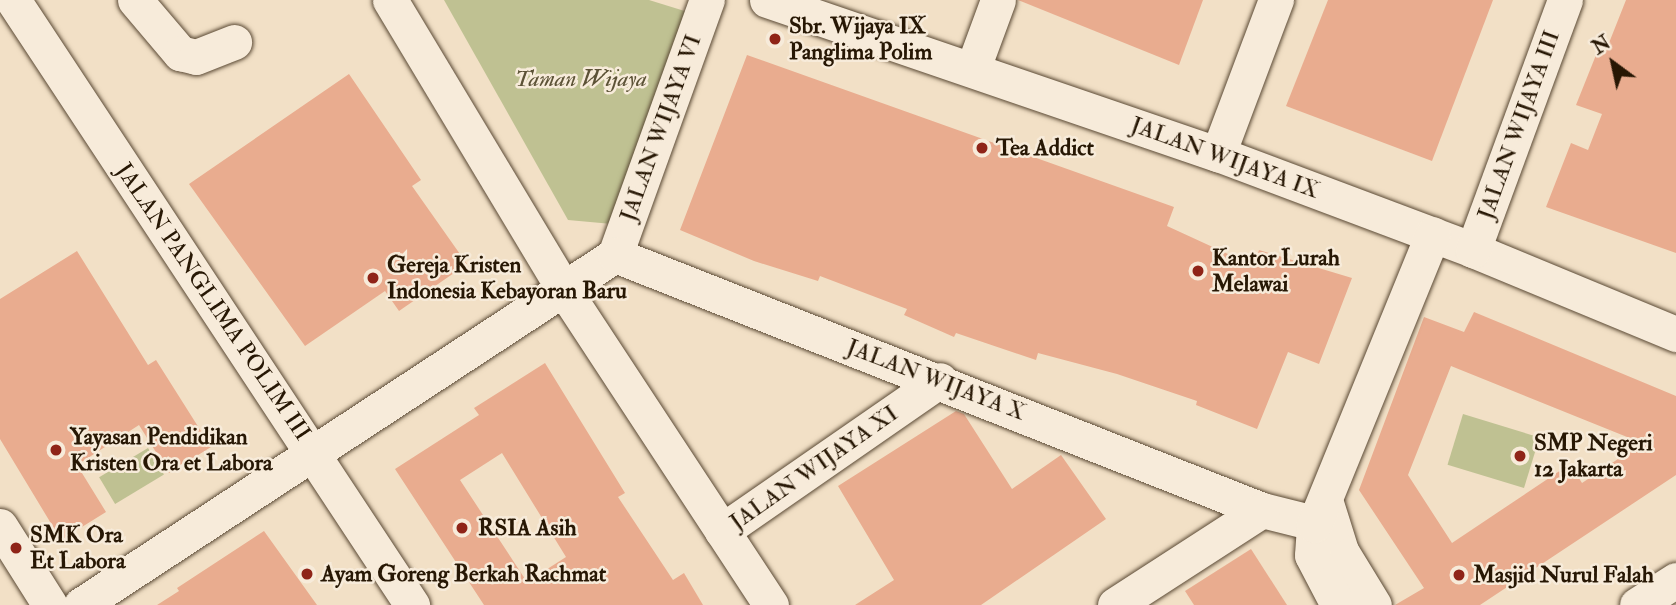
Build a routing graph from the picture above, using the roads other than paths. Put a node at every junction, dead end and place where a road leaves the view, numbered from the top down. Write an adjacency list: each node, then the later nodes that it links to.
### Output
1 (13, 0): 18 (street, JALAN PANGLIMA POLIM III)
2 (135, 0): 9 (street)
3 (390, 0): 15 (street)
4 (707, 0): 14 (street, JALAN WIJAYA VI)
5 (767, 0): 10 (street, JALAN WIJAYA IX)
6 (998, 0): 10 (street)
7 (1276, 0): 11 (street)
8 (1564, 0): 13 (street, JALAN WIJAYA III)
9 (234, 42)
10 (973, 68): 11 (street, JALAN WIJAYA IX)
11 (1218, 154): 12 (street, JALAN WIJAYA IX)
12 (1433, 234): 13 (street, JALAN WIJAYA IX); 21 (street)
13 (1473, 250): 16 (street, JALAN WIJAYA IX)
14 (615, 255): 15 (street); 17 (street, JALAN WIJAYA X)
15 (564, 290): 18 (street); 22 (street)
16 (1676, 334)
17 (940, 380): 19 (street, JALAN WIJAYA X); 22 (street, JALAN WIJAYA XI)
18 (314, 453): 25 (street); 26 (street, JALAN PANGLIMA POLIM III)
19 (1262, 510): 21 (street, JALAN WIJAYA X); 28 (street)
20 (0, 526): 24 (street)
21 (1322, 526): 29 (street); 30 (street)
22 (722, 531): 27 (street)
23 (1676, 580): 31 (street)
24 (50, 605)
25 (81, 605)
26 (412, 605)
27 (771, 605)
28 (1115, 605)
29 (1338, 605)
30 (1374, 605)
31 (1637, 605)

